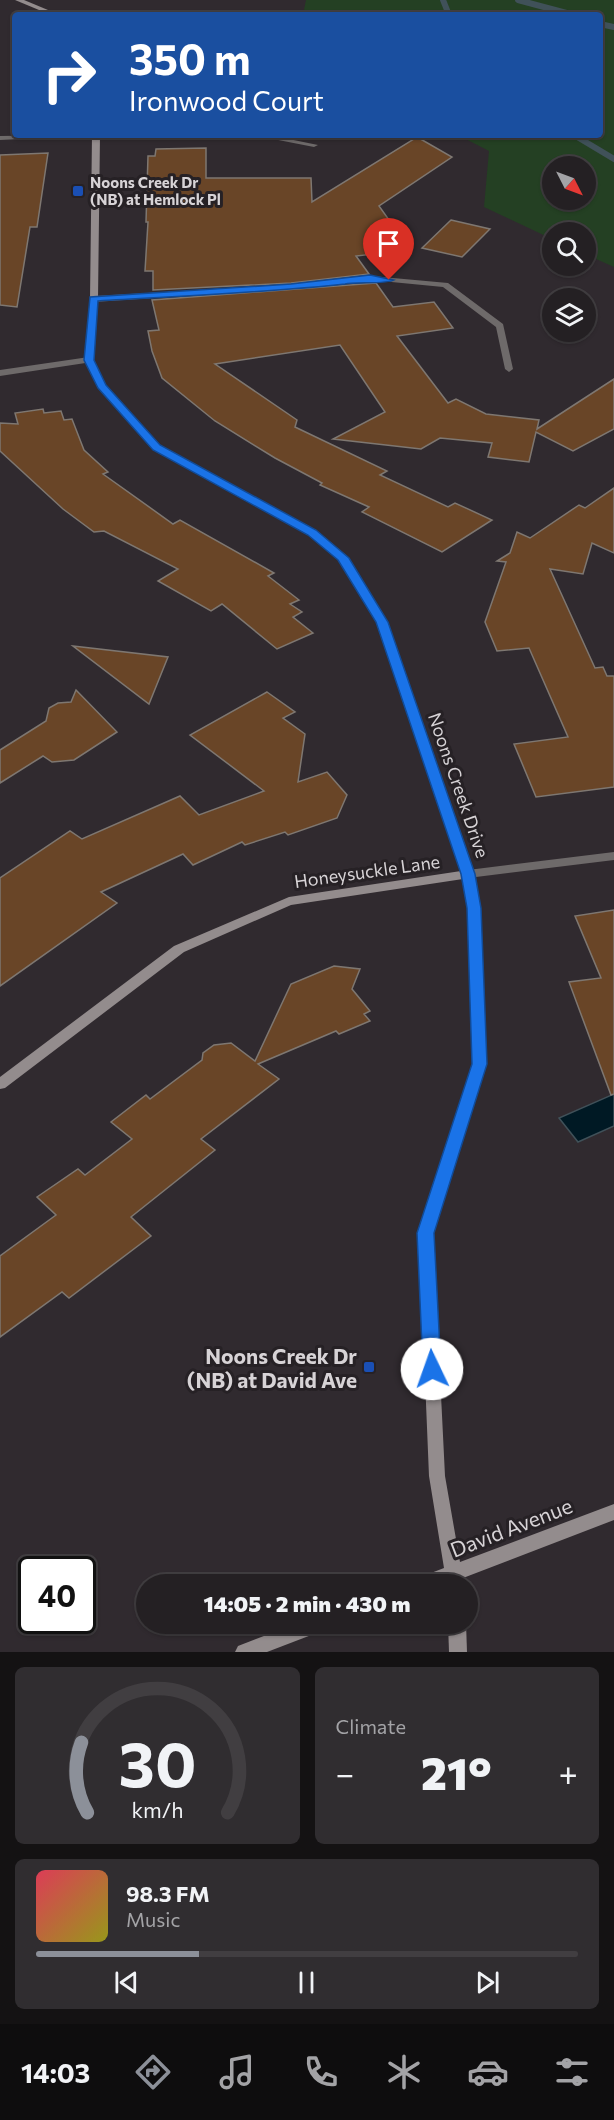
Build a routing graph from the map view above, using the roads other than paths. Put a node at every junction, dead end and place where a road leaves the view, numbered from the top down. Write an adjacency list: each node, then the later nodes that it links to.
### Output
1 (18, 0): 2 (street)
2 (49, 12)
3 (96, 138): 6 (street)
4 (274, 138): 5 (street)
5 (314, 145)
6 (94, 299): 7 (street); 8 (street)
7 (89, 360): 9 (street); 11 (street, Noons Creek Drive)
8 (509, 369)
9 (0, 373)
10 (614, 856): 11 (street, Honeysuckle Lane)
11 (468, 874): 12 (street, Honeysuckle Lane); 14 (street, Noons Creek Drive)
12 (0, 1084)
13 (614, 1512): 15 (street, David Avenue)
14 (453, 1574)
15 (464, 1574)
16 (292, 1634): 18 (street)
17 (457, 1634): 19 (street)
18 (244, 1652)
19 (458, 1652)

